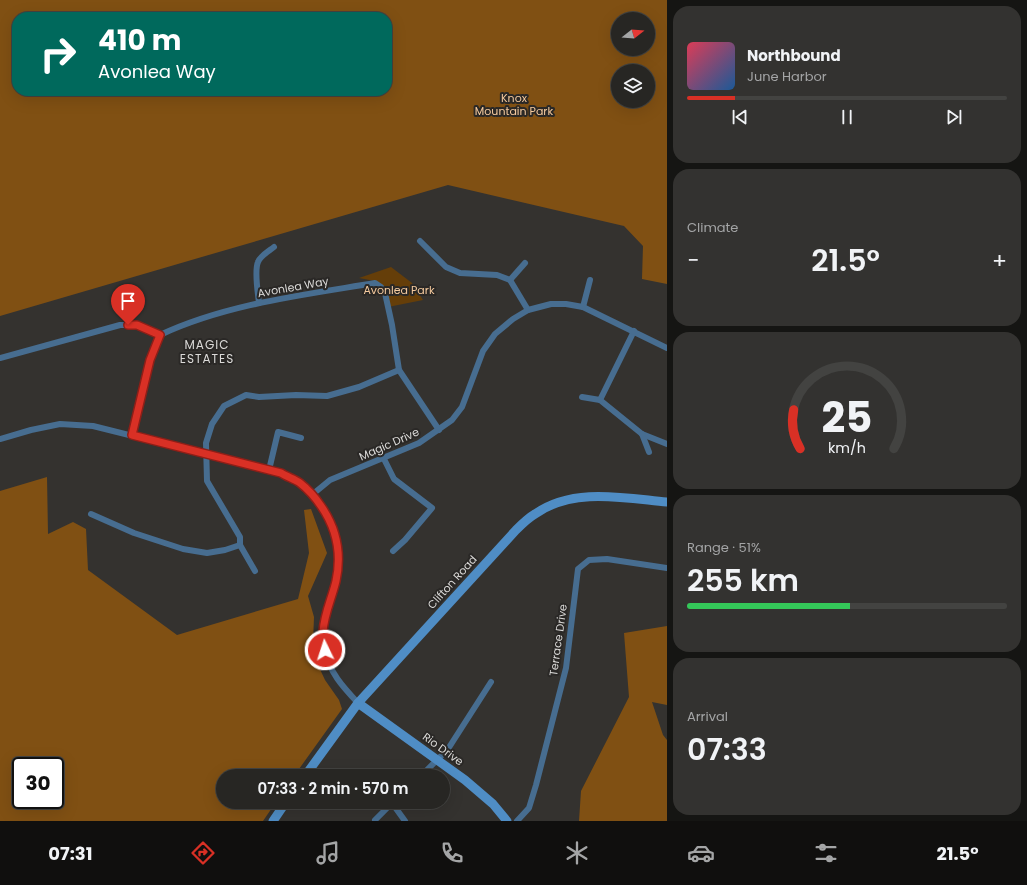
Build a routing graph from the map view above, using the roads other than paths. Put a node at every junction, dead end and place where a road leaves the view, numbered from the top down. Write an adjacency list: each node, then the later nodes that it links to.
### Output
1 (420, 241): 4 (street)
2 (274, 247): 6 (street)
3 (525, 263): 4 (street)
4 (510, 280): 8 (street)
5 (590, 280): 7 (street)
6 (259, 303): 10 (street, Avonlea Way); 13 (street, Avonlea Way)
7 (583, 307): 8 (street, Magic Drive); 9 (street, Magic Drive)
8 (528, 310): 16 (street, Magic Drive)
9 (634, 331): 11 (street, Magic Drive); 15 (street)
10 (160, 335): 12 (street); 18 (street)
11 (667, 348)
12 (0, 358)
13 (399, 370): 16 (street, Avonlea Way); 23 (street)
14 (582, 397): 15 (street)
15 (600, 400): 17 (street)
16 (439, 430): 24 (street, Magic Drive)
17 (642, 434): 21 (street); 22 (street)
18 (132, 435): 20 (street); 23 (street)
19 (301, 438): 25 (street)
20 (0, 439)
21 (667, 444)
22 (649, 452)
23 (205, 454): 25 (street); 29 (street)
24 (384, 459): 26 (street, Magic Drive); 30 (street)
25 (269, 470): 26 (street)
26 (313, 494): 34 (street)
27 (667, 502): 34 (street, Clifton Road)
28 (91, 514): 29 (street)
29 (240, 545): 32 (street)
30 (393, 551)
31 (667, 568): 45 (street, Terrace Drive)
32 (254, 571)
33 (490, 682): 35 (street)
34 (358, 703): 35 (street, Rio Drive); 36 (street, Clifton Road)
35 (438, 760): 37 (street); 44 (street, Rio Drive)
36 (310, 769)
37 (428, 769)
38 (281, 809): 42 (street)
39 (386, 809): 41 (street)
40 (396, 809): 43 (street)
41 (375, 820)
42 (273, 821)
43 (405, 821)
44 (507, 821)
45 (516, 821)

